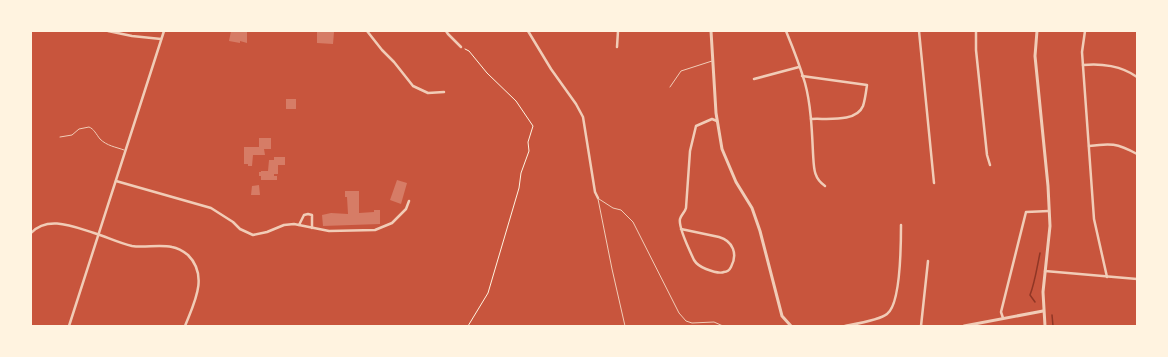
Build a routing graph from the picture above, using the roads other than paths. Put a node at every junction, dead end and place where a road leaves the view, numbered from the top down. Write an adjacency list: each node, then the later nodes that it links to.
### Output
1 (108, 31): 13 (street)
2 (164, 31): 13 (street)
3 (367, 31): 23 (street)
4 (446, 31): 14 (street)
5 (528, 31): 34 (street)
6 (618, 31): 15 (street)
7 (711, 31): 16 (street)
8 (786, 31): 18 (street)
9 (919, 31): 32 (street)
10 (976, 31): 30 (street)
11 (1037, 31): 36 (street)
12 (1085, 31): 17 (street)
13 (161, 38): 28 (street)
14 (461, 47)
15 (617, 48)
16 (712, 61): 22 (lane); 25 (street)
17 (1083, 65): 20 (street); 27 (street)
18 (800, 67): 19 (street); 21 (street)
19 (802, 76): 24 (street); 24 (street)
20 (1137, 77)
21 (754, 79)
22 (670, 87)
23 (444, 92)
24 (811, 119): 33 (street)
25 (717, 120): 40 (street); 53 (street)
26 (60, 136): 28 (lane)
27 (1089, 146): 29 (street); 45 (street)
28 (126, 150): 31 (street)
29 (1137, 154)
30 (990, 165)
31 (116, 181): 37 (street); 42 (street)
32 (934, 183)
33 (825, 186)
34 (598, 198): 51 (lane); 52 (lane)
35 (409, 201): 39 (street)
36 (1050, 211): 44 (street); 48 (street)
37 (299, 225): 39 (street); 39 (street)
38 (901, 225): 54 (street)
39 (312, 228)
40 (681, 229): 40 (street)
41 (31, 233): 42 (street)
42 (99, 234): 49 (street); 50 (street)
43 (928, 261): 55 (street)
44 (1045, 271): 45 (street); 47 (street)
45 (1107, 277): 46 (street)
46 (1137, 279)
47 (1043, 310): 48 (street); 57 (street)
48 (1003, 318): 56 (street)
49 (69, 326)
50 (185, 326)
51 (625, 326)
52 (723, 326)
53 (791, 326)
54 (845, 326)
55 (921, 326)
56 (964, 326)
57 (1045, 326)

